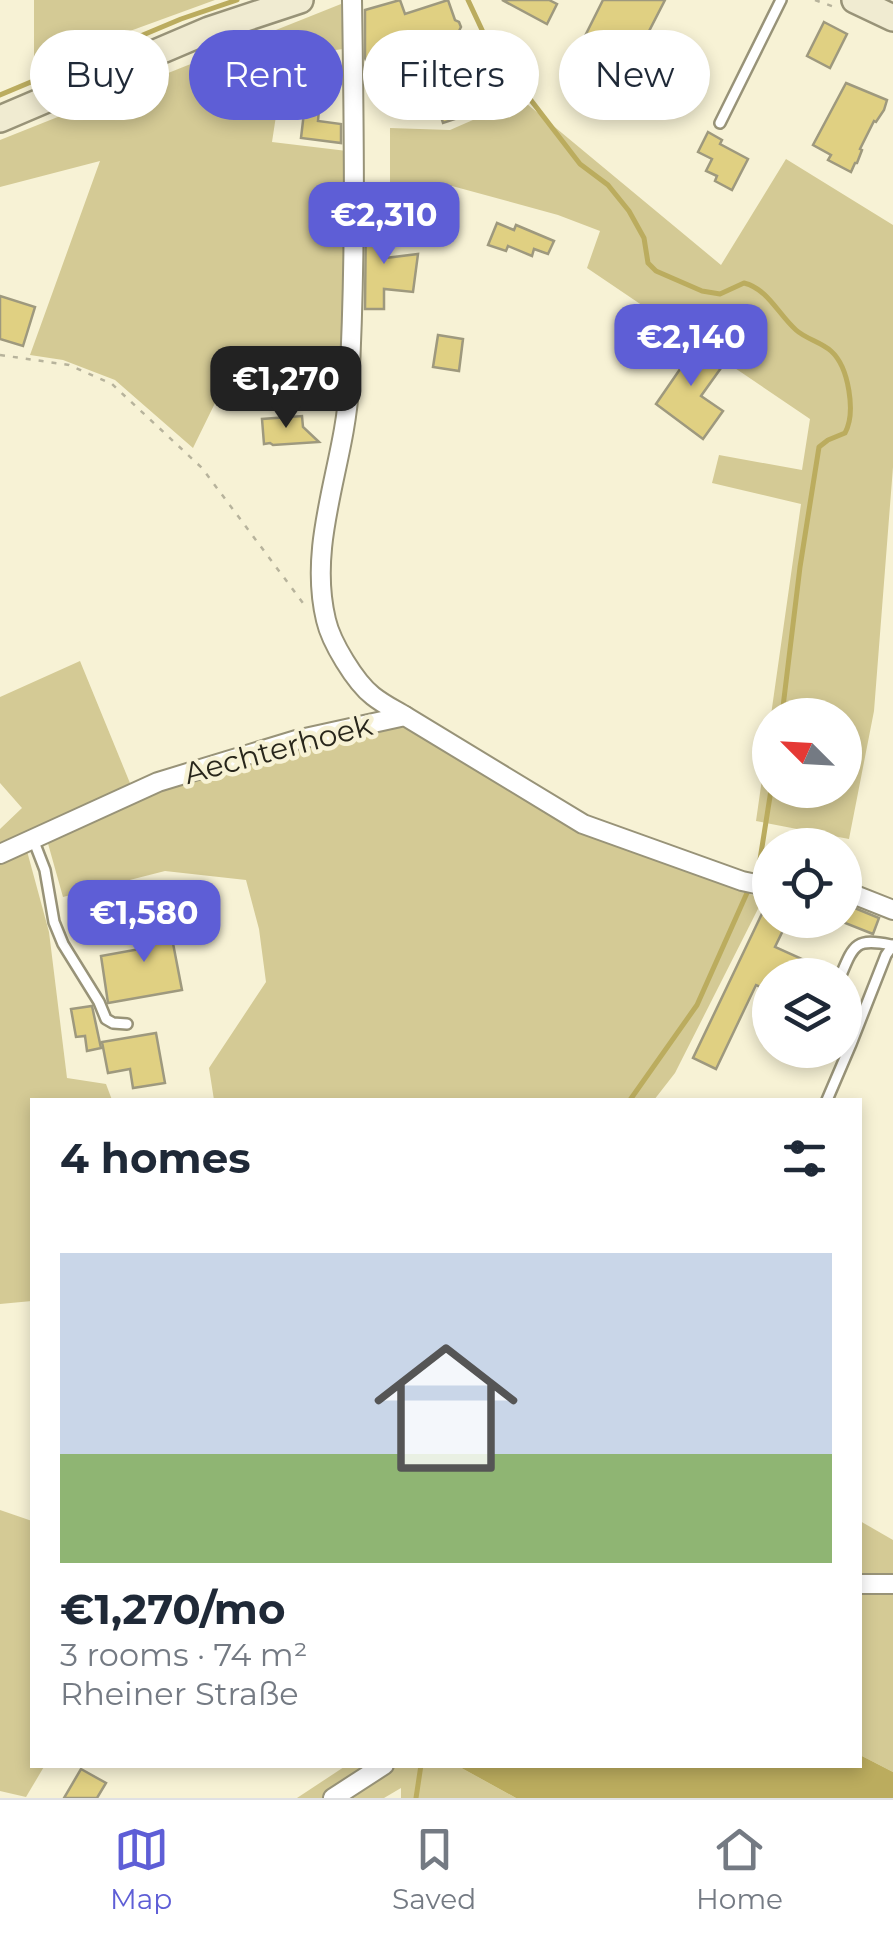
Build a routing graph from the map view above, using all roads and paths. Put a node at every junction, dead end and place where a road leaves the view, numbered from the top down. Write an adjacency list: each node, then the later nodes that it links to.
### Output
1 (300, 0): 6 (street)
2 (352, 0): 10 (street)
3 (781, 0): 7 (lane)
4 (855, 0): 5 (street)
5 (893, 18)
6 (0, 119)
7 (720, 123)
8 (0, 356): 9 (path)
9 (313, 618)
10 (405, 716): 11 (street, Aechterhoek); 13 (street, Aechterhoek)
11 (34, 838): 12 (street, Aechterhoek); 19 (lane)
12 (0, 854)
13 (752, 883)
14 (862, 898): 15 (street)
15 (893, 910)
16 (892, 945): 17 (lane); 18 (lane)
17 (849, 958)
18 (862, 1009)
19 (127, 1024)
20 (838, 1068): 21 (lane)
21 (828, 1098)
22 (862, 1584): 23 (street)
23 (893, 1584)
24 (379, 1768): 25 (street)
25 (333, 1798)

